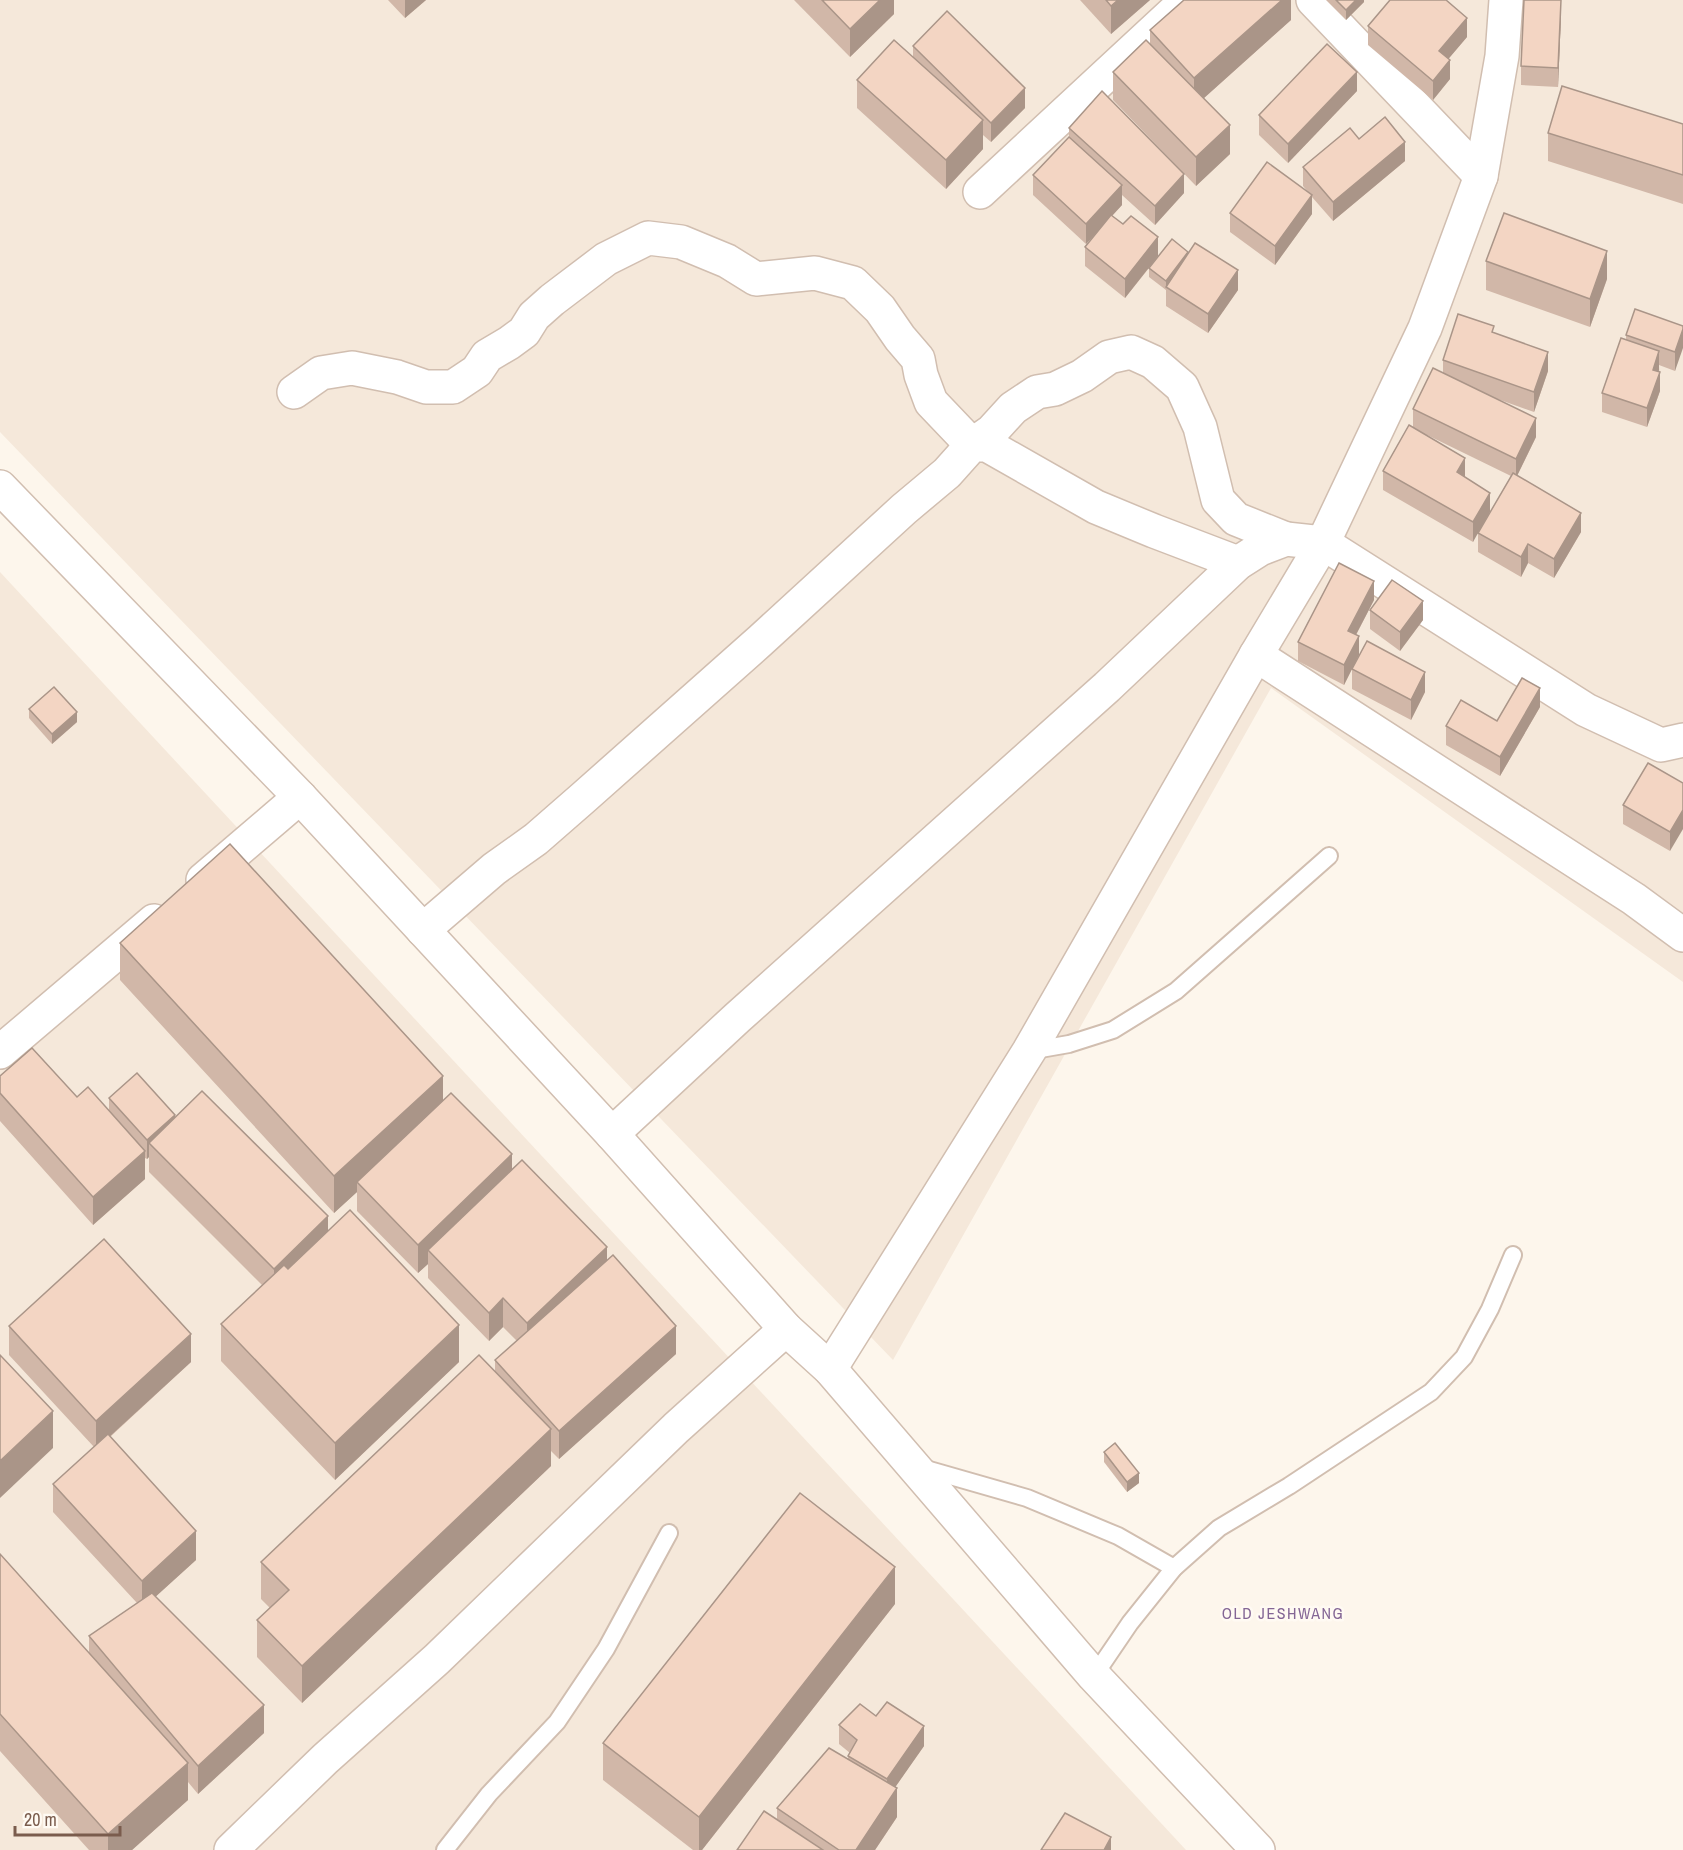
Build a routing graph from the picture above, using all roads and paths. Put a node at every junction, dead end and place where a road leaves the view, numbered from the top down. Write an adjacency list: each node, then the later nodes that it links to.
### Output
1 (1187, 0): 5 (street)
2 (1313, 0): 4 (street)
3 (1506, 0): 4 (street)
4 (1481, 176): 10 (street)
5 (980, 192)
6 (294, 392): 7 (street)
7 (972, 445): 9 (street); 11 (street); 16 (street)
8 (0, 487): 14 (street)
9 (1286, 539): 10 (street); 11 (street)
10 (1323, 543): 12 (street); 13 (street)
11 (1238, 563): 20 (street)
12 (1256, 656): 17 (street); 19 (street)
13 (1683, 740)
14 (300, 797): 16 (street); 18 (street)
15 (1329, 856): 19 (lane)
16 (423, 930): 20 (street)
17 (1683, 935)
18 (0, 1052)
19 (1029, 1052): 23 (street)
20 (612, 1134): 22 (street)
21 (1513, 1255): 26 (lane)
22 (786, 1329): 23 (street); 29 (street)
23 (831, 1369): 24 (street)
24 (913, 1465): 26 (lane); 27 (street)
25 (669, 1533): 30 (lane)
26 (1174, 1568): 27 (lane)
27 (1094, 1676): 28 (street)
28 (1227, 1838): 31 (street)
29 (231, 1850)
30 (445, 1850)
31 (1258, 1850)

